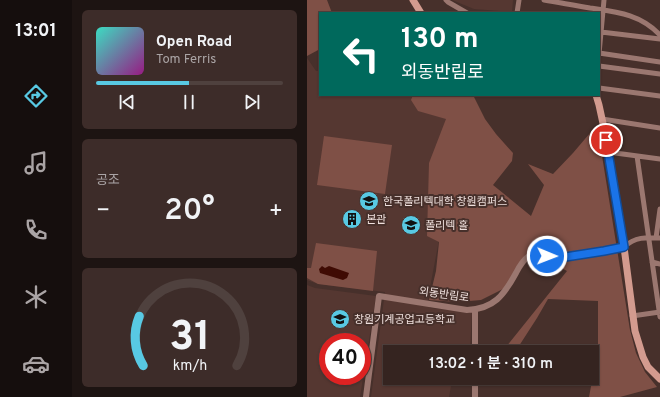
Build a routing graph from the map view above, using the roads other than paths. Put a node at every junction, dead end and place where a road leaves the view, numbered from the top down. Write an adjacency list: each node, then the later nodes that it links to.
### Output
1 (413, 0): 7 (main road)
2 (446, 0): 8 (street)
3 (519, 0): 9 (street)
4 (544, 0): 6 (street)
5 (604, 0): 6 (street)
6 (603, 10): 10 (street); 11 (street)
7 (420, 12)
8 (465, 12)
9 (517, 12)
10 (601, 32): 12 (street); 13 (street)
11 (660, 35)
12 (660, 39)
13 (600, 42)
14 (600, 51): 15 (street)
15 (660, 62)
16 (600, 66): 17 (street)
17 (660, 74)
18 (600, 88): 20 (street)
19 (595, 96): 21 (main road)
20 (660, 96)
21 (602, 119): 22 (street); 23 (main road)
22 (660, 128)
23 (608, 152): 24 (street); 29 (main road)
24 (637, 156): 25 (street); 27 (street)
25 (660, 159)
26 (660, 209): 28 (street)
27 (648, 237): 28 (street); 29 (street); 30 (street)
28 (658, 238)
29 (624, 247): 33 (street, 외동반림로); 35 (main road)
30 (652, 262): 31 (street); 32 (street)
31 (660, 264)
32 (658, 287): 34 (street)
33 (475, 310): 36 (street); 39 (street, 외동반림로)
34 (660, 314): 35 (street)
35 (632, 316): 37 (main road)
36 (475, 345)
37 (660, 379)
38 (475, 385): 40 (street)
39 (366, 397)
40 (475, 397)

